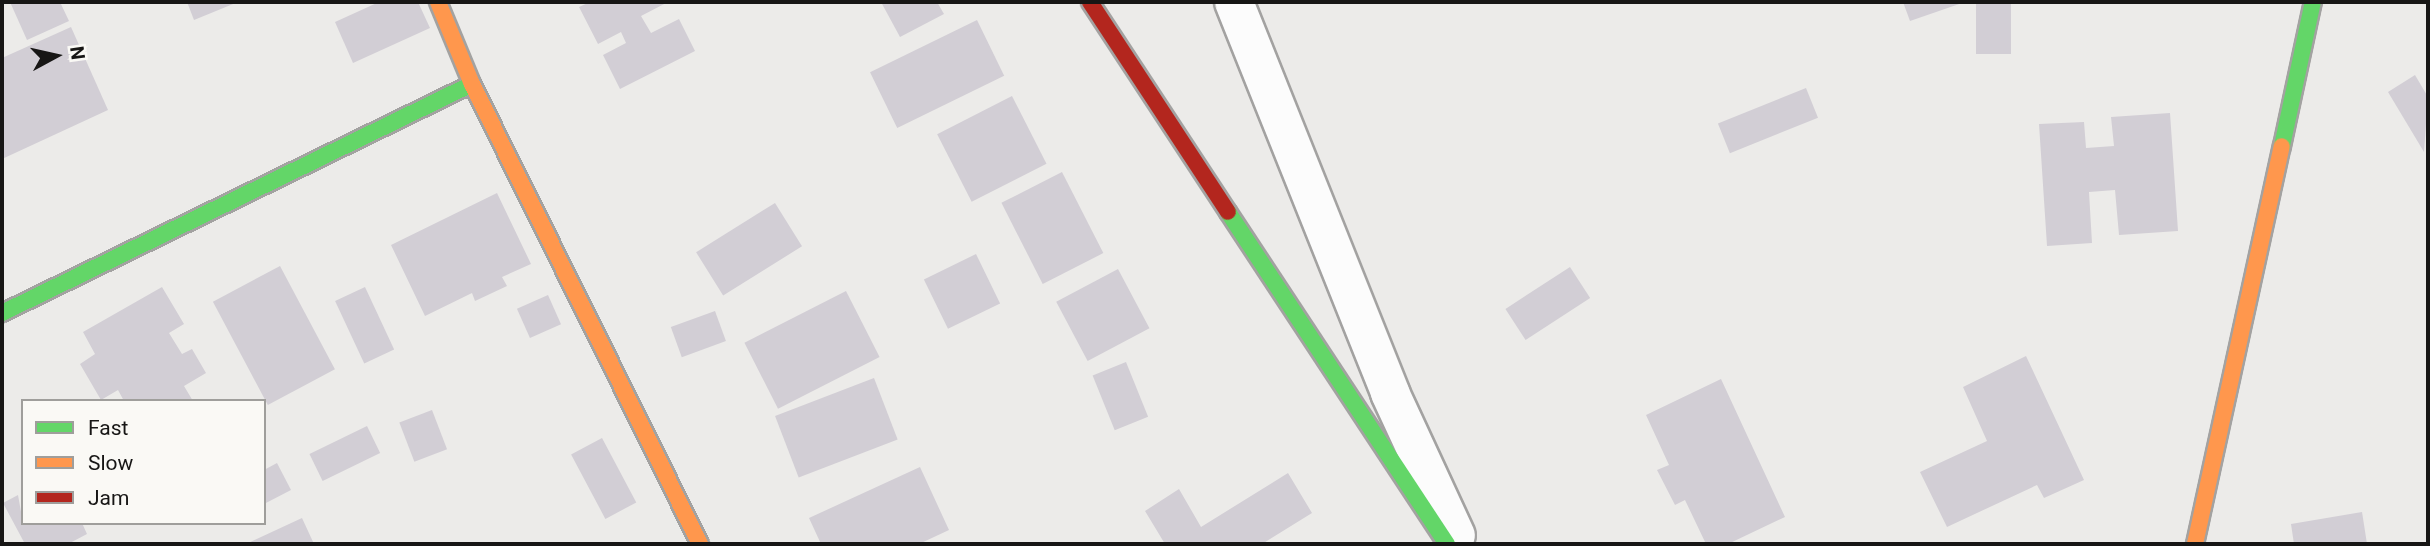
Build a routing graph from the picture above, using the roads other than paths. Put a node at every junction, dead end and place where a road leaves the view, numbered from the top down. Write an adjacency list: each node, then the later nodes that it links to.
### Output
1 (439, 2): 5 (street)
2 (1090, 2): 8 (street)
3 (1234, 2): 9 (street)
4 (2313, 2): 10 (street)
5 (472, 84): 6 (street); 7 (street)
6 (2, 313)
7 (701, 544)
8 (1447, 544)
9 (1459, 544)
10 (2195, 544)

